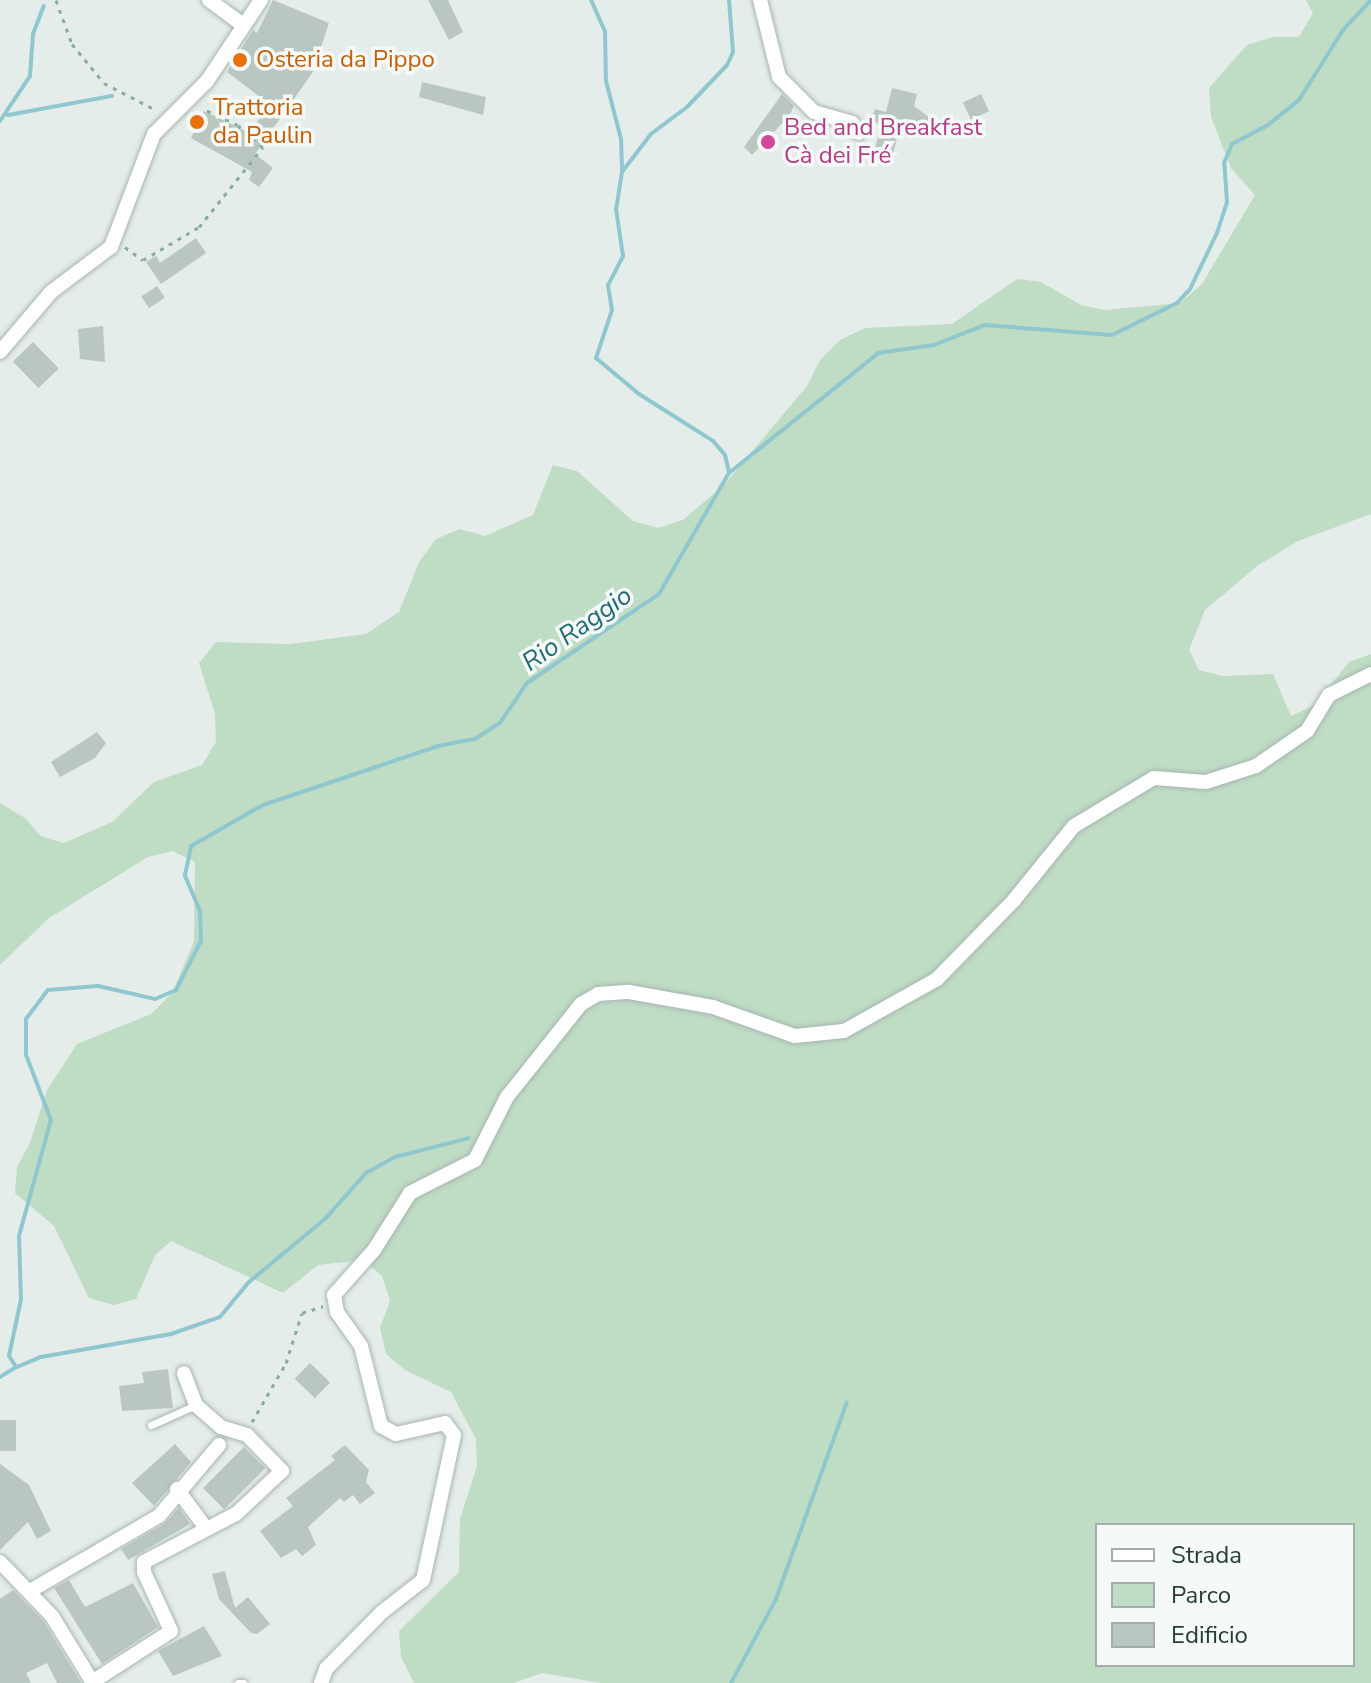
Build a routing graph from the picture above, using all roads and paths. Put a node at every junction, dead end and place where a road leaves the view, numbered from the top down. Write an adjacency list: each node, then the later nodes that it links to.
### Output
1 (56, 0): 7 (path)
2 (209, 0): 5 (street)
3 (261, 0): 5 (street)
4 (760, 0): 8 (street)
5 (243, 25): 6 (street)
6 (187, 102): 7 (street); 9 (path)
7 (169, 120): 9 (street)
8 (859, 133)
9 (114, 241): 10 (street)
10 (0, 352)
11 (1371, 674): 12 (street)
12 (334, 1295): 16 (path); 23 (street)
13 (184, 1373): 14 (street)
14 (196, 1405): 15 (lane); 19 (street)
15 (151, 1425)
16 (249, 1427)
17 (219, 1445): 18 (street)
18 (177, 1489): 19 (street); 21 (street)
19 (206, 1528): 22 (street)
20 (0, 1562): 21 (street)
21 (30, 1591): 22 (street)
22 (92, 1682)
23 (321, 1683)

